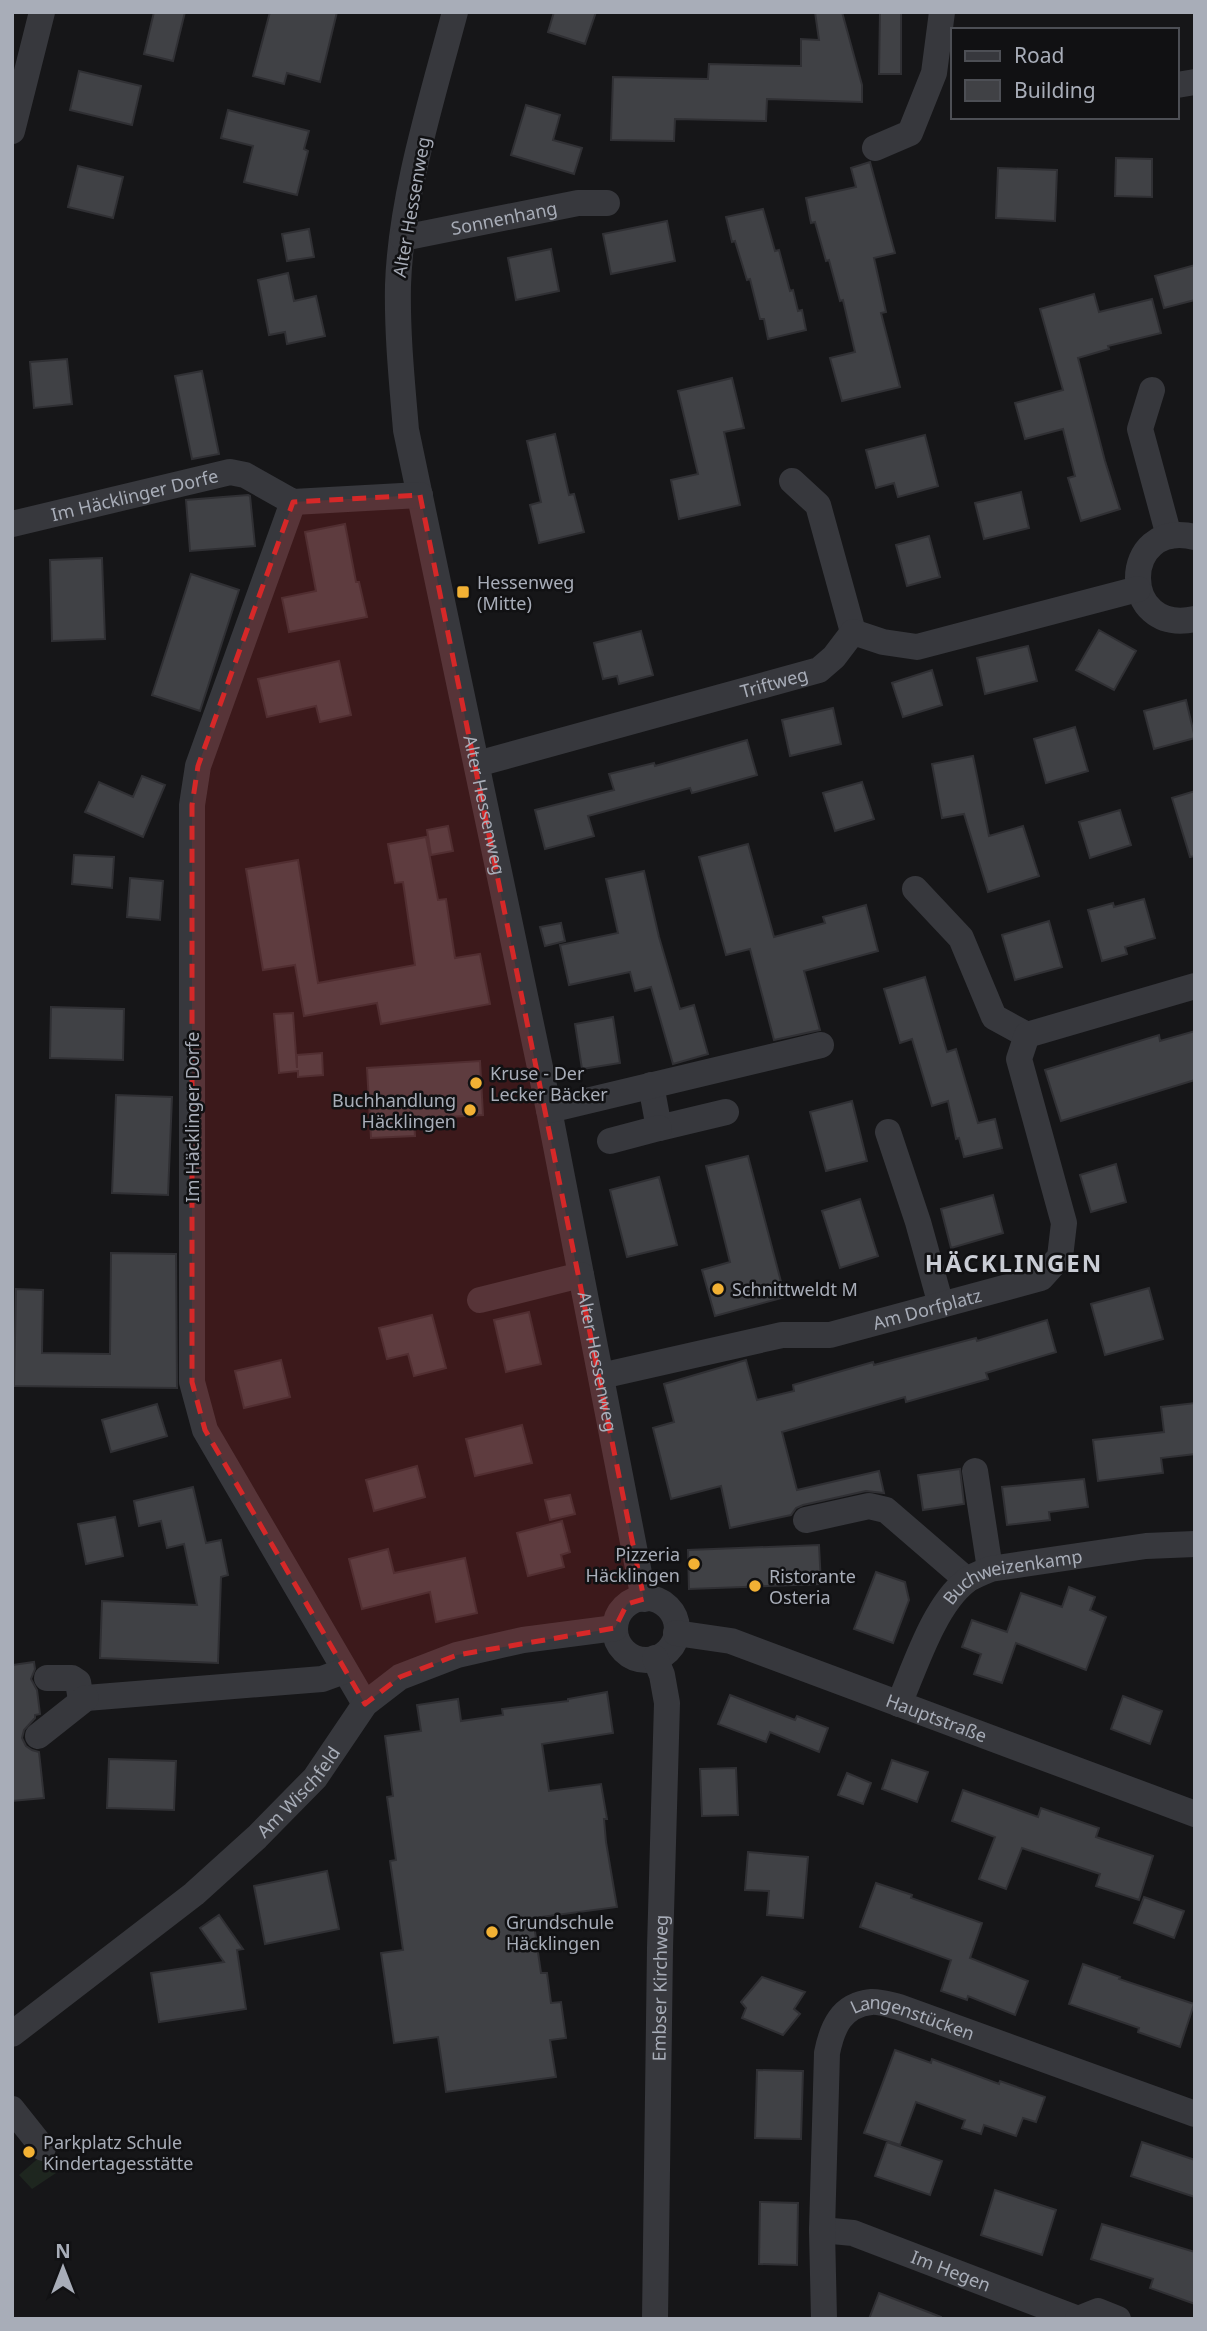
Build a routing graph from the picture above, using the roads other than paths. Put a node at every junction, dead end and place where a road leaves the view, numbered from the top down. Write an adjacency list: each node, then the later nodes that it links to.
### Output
1 (42, 12): 4 (street)
2 (455, 12): 7 (street, Alter Hessenweg)
3 (942, 12): 5 (street)
4 (12, 131)
5 (874, 148)
6 (607, 203): 7 (street, Sonnenhang)
7 (403, 238): 10 (street, Alter Hessenweg)
8 (1153, 390): 13 (street)
9 (792, 481): 16 (street)
10 (420, 495): 11 (street); 17 (street, Alter Hessenweg)
11 (293, 502): 12 (street, Im Häcklinger Dorfe); 40 (street, Im Häcklinger Dorfe)
12 (12, 524)
13 (1182, 536): 14 (street)
14 (1138, 589): 15 (street); 16 (street)
15 (1195, 618)
16 (853, 632): 17 (street, Triftweg)
17 (477, 764): 23 (street, Alter Hessenweg)
18 (915, 889): 20 (street)
19 (1195, 986): 20 (street)
20 (1027, 1035): 30 (street, Am Dorfplatz)
21 (821, 1045): 22 (street)
22 (651, 1085): 23 (street); 25 (street)
23 (549, 1110): 28 (street, Alter Hessenweg)
24 (726, 1112): 25 (street)
25 (659, 1128): 27 (street)
26 (888, 1132): 30 (street)
27 (610, 1141)
28 (581, 1275): 29 (street); 31 (street, Alter Hessenweg)
29 (480, 1300)
30 (941, 1305): 31 (street, Am Dorfplatz)
31 (601, 1376): 36 (street, Alter Hessenweg)
32 (975, 1471): 35 (street)
33 (806, 1520): 35 (street)
34 (1195, 1544): 35 (street, Buchweizenkamp)
35 (978, 1575): 44 (street, Buchweizenkamp)
36 (644, 1599): 37 (street); 38 (street)
37 (615, 1628): 39 (street); 43 (street, Am Wischfeld)
38 (676, 1633): 39 (street); 44 (street, Hauptstraße)
39 (656, 1658): 52 (street, Embser Kirchweg)
40 (344, 1671): 42 (street); 43 (street, Im Häcklinger Dorfe)
41 (47, 1678): 42 (street)
42 (86, 1699): 45 (street)
43 (365, 1704): 47 (street, Am Wischfeld)
44 (899, 1704): 46 (street, Hauptstraße)
45 (38, 1736)
46 (1195, 1814)
47 (12, 2034)
48 (12, 2109): 50 (street)
49 (1195, 2115): 51 (street, Langenstücken)
50 (44, 2148)
51 (822, 2230): 53 (street, Langenstücken); 54 (street, Im Hegen)
52 (655, 2319)
53 (824, 2319)
54 (1078, 2319): 55 (street, Im Hegen)
55 (1118, 2319)

